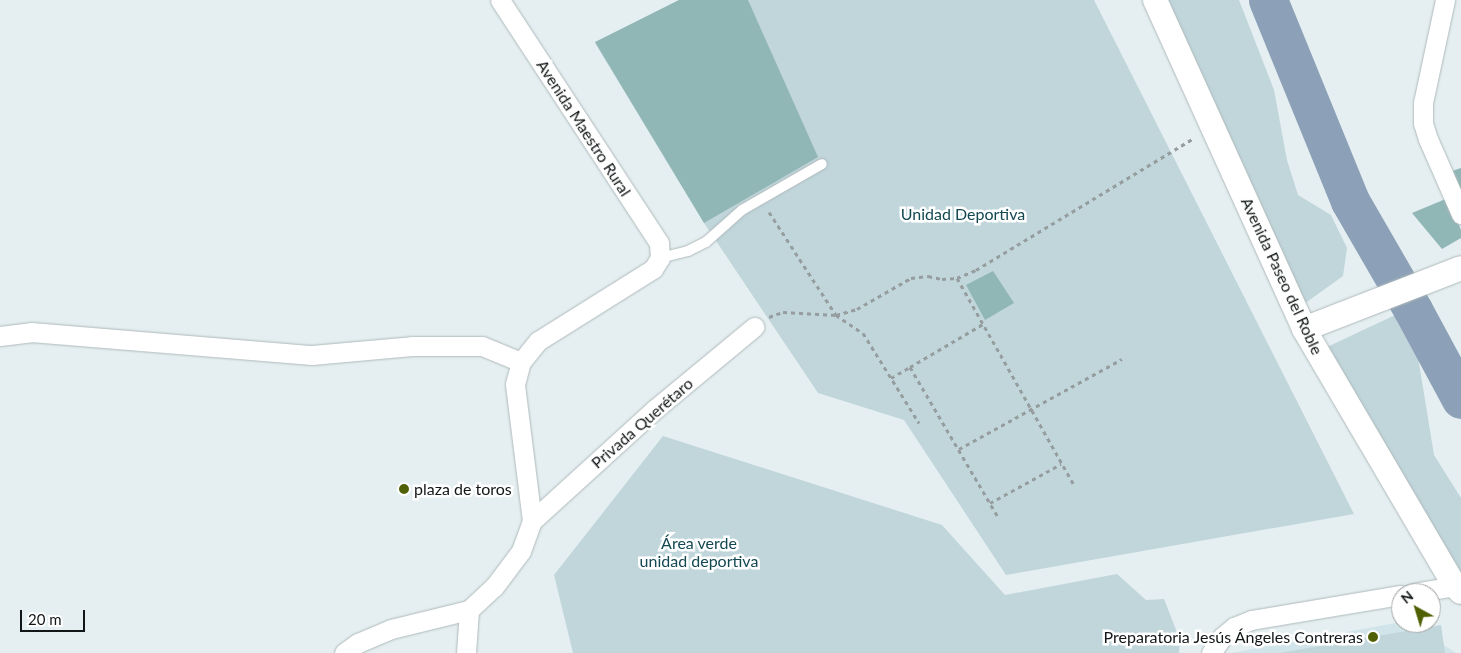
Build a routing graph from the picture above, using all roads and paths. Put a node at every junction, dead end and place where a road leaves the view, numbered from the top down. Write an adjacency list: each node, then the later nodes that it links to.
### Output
1 (500, 0): 8 (street, Avenida Maestro Rural)
2 (1155, 0): 4 (street, Avenida Paseo del Roble)
3 (1445, 0): 7 (street)
4 (1214, 127): 10 (path); 13 (street, Avenida Paseo del Roble)
5 (822, 164): 6 (lane)
6 (760, 199): 8 (lane); 11 (path)
7 (1461, 214)
8 (660, 258): 17 (street)
9 (1461, 268): 13 (street)
10 (958, 278): 11 (path); 12 (path)
11 (836, 315): 14 (path); 19 (path)
12 (983, 324): 18 (path); 20 (path)
13 (1314, 325): 28 (street, Avenida Paseo del Roble)
14 (754, 327): 27 (street, Privada Querétaro)
15 (0, 336): 17 (street)
16 (1122, 359): 20 (path)
17 (521, 362): 27 (street)
18 (910, 367): 19 (path); 22 (path)
19 (891, 378): 21 (path)
20 (1030, 409): 22 (path); 23 (path)
21 (919, 423)
22 (958, 449): 25 (path)
23 (1061, 464): 24 (path); 25 (path)
24 (1073, 483)
25 (990, 504): 26 (path)
26 (999, 519)
27 (532, 521): 31 (street)
28 (1458, 589): 29 (street)
29 (1441, 591)
30 (1391, 597): 34 (street)
31 (469, 610): 32 (street); 33 (street)
32 (344, 653)
33 (466, 653)
34 (1211, 653)

